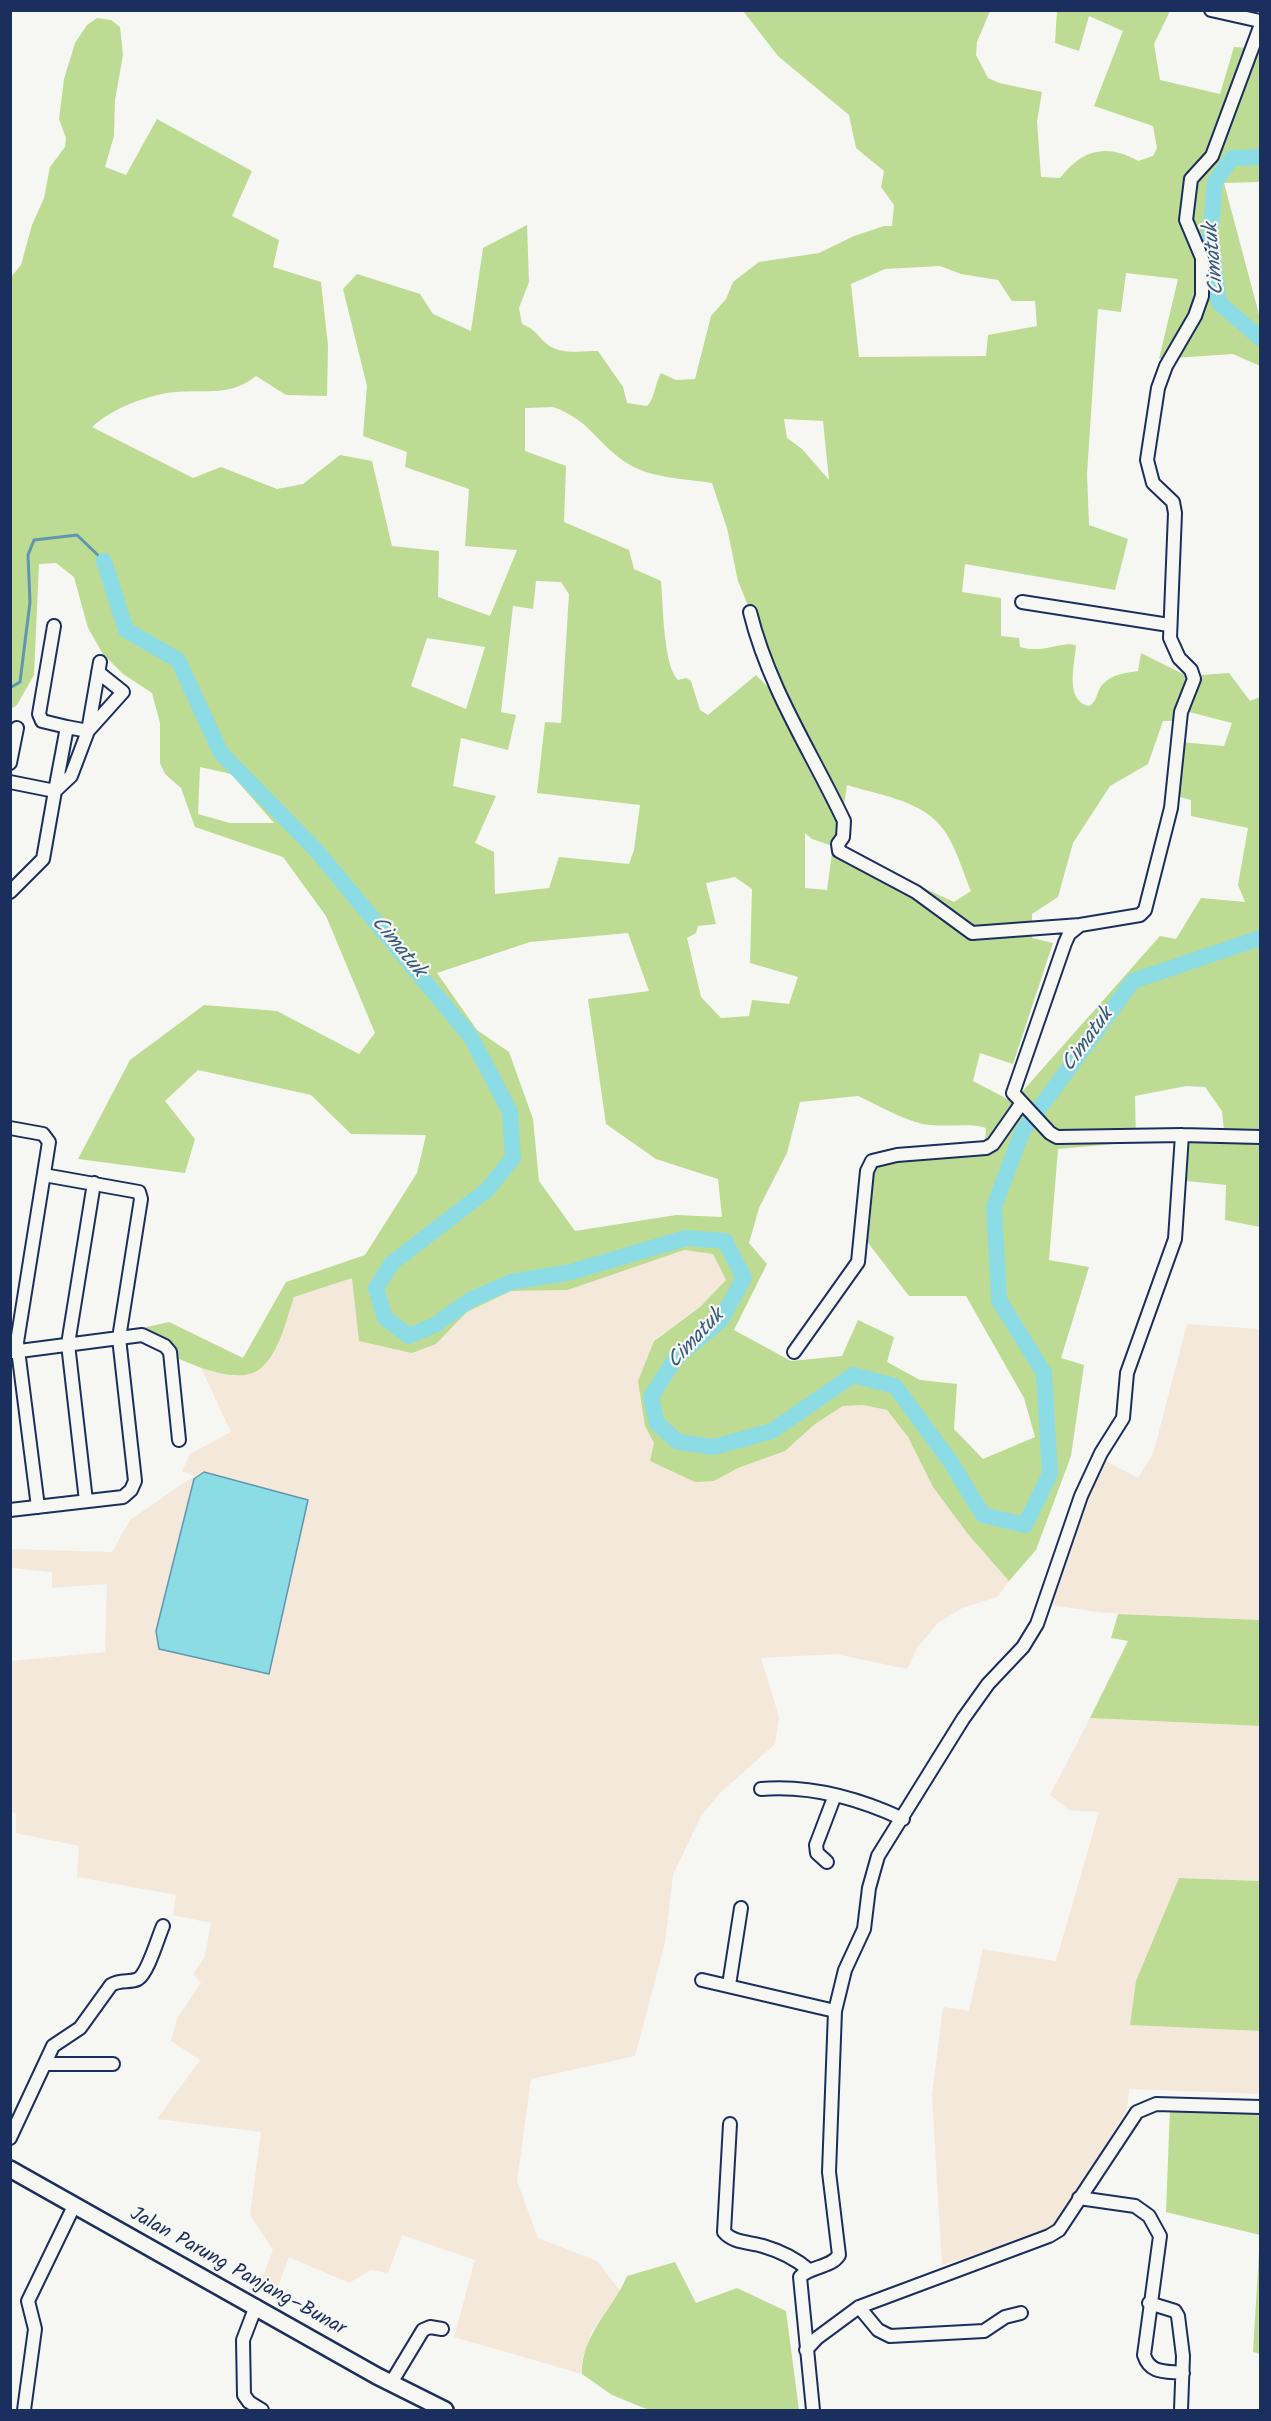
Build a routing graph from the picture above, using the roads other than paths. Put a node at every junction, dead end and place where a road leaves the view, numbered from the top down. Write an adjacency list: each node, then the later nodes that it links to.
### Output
1 (1211, 10): 2 (street)
2 (1260, 21)
3 (1260, 27): 6 (street)
4 (1022, 602): 6 (street)
5 (750, 612): 15 (street)
6 (1169, 625): 15 (street)
7 (54, 626): 8 (street)
8 (68, 727): 10 (street); 13 (street)
9 (17, 728): 11 (street)
10 (88, 731): 10 (street); 13 (street)
11 (10, 763)
12 (10, 782): 13 (street)
13 (55, 791): 14 (street)
14 (10, 892)
15 (1080, 925): 16 (street)
16 (1023, 1106): 18 (street); 25 (street)
17 (10, 1128): 20 (street)
18 (1182, 1135): 19 (street); 32 (street)
19 (1260, 1137)
20 (44, 1175): 21 (street); 24 (street)
21 (94, 1183): 22 (street); 23 (street)
22 (119, 1338): 23 (street); 26 (street); 27 (street)
23 (68, 1344): 24 (street); 27 (street)
24 (14, 1352): 28 (street)
25 (794, 1352)
26 (179, 1440)
27 (86, 1501): 28 (street)
28 (38, 1507): 29 (street)
29 (10, 1510)
30 (761, 1789): 31 (street)
31 (834, 1795): 32 (street); 33 (street)
32 (903, 1819): 38 (street)
33 (827, 1862)
34 (741, 1908): 37 (street)
35 (163, 1926): 39 (street)
36 (702, 1980): 37 (street)
37 (729, 1985): 38 (street)
38 (835, 2011): 47 (street)
39 (45, 2064): 40 (street); 43 (street)
40 (113, 2064)
41 (1260, 2107): 45 (street)
42 (730, 2124): 47 (street)
43 (10, 2138)
44 (10, 2169): 46 (main road, Jalan Parung Panjang–Bunar)
45 (1079, 2198): 48 (street); 50 (street)
46 (74, 2206): 49 (main road, Jalan Parung Panjang–Bunar); 56 (street)
47 (809, 2270): 53 (street)
48 (1149, 2303): 54 (street); 54 (street)
49 (256, 2306): 55 (main road, Jalan Parung Panjang–Bunar); 57 (street)
50 (859, 2307): 51 (street); 53 (street)
51 (1021, 2313)
52 (442, 2329): 55 (street)
53 (806, 2350): 59 (street)
54 (1183, 2373): 60 (street)
55 (391, 2383): 58 (main road, Jalan Parung Panjang–Bunar)
56 (24, 2410)
57 (262, 2410)
58 (445, 2410)
59 (813, 2410)
60 (1181, 2410)

